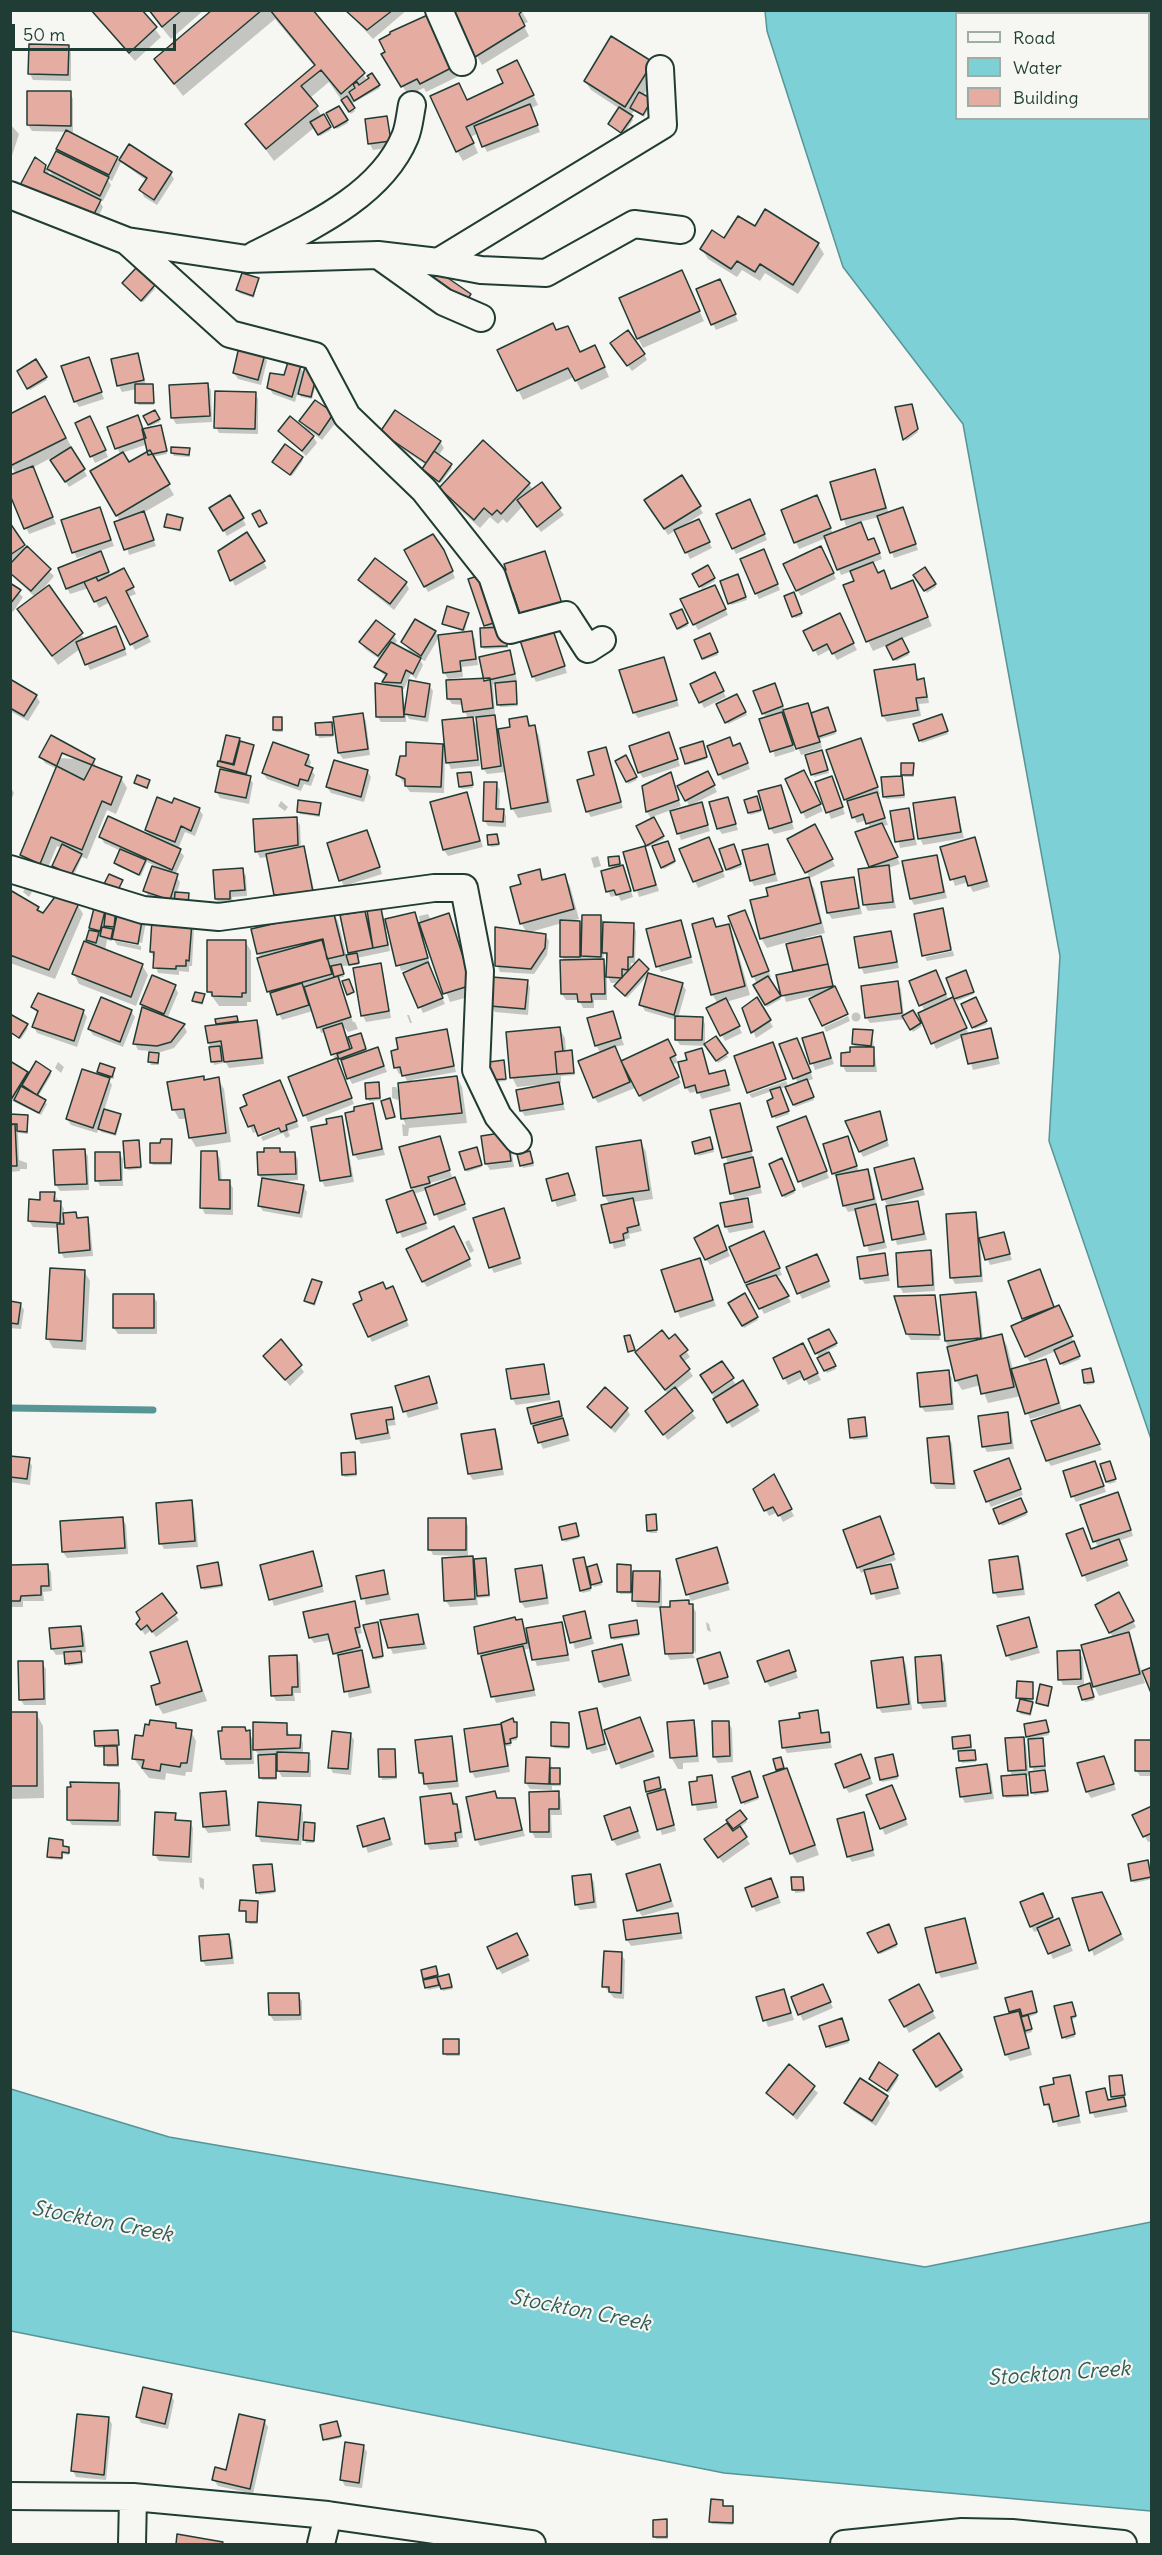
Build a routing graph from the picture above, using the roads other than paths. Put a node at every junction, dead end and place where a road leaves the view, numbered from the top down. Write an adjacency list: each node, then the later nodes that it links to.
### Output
1 (439, 10): 2 (street)
2 (462, 63)
3 (660, 69): 10 (street)
4 (412, 105): 9 (street)
5 (10, 195): 7 (street)
6 (681, 230): 10 (street)
7 (127, 241): 9 (street); 12 (street)
8 (378, 255): 9 (street); 10 (street); 11 (street)
9 (247, 259)
10 (438, 262)
11 (481, 318)
12 (602, 640)
13 (10, 869): 14 (street)
14 (518, 1140)
15 (10, 2496): 16 (street)
16 (134, 2497): 17 (street); 19 (street)
17 (328, 2515): 18 (street); 20 (street)
18 (489, 2541): 21 (street)
19 (132, 2544)
20 (321, 2544)
21 (532, 2544)
22 (844, 2544): 23 (street)
23 (1123, 2544)

